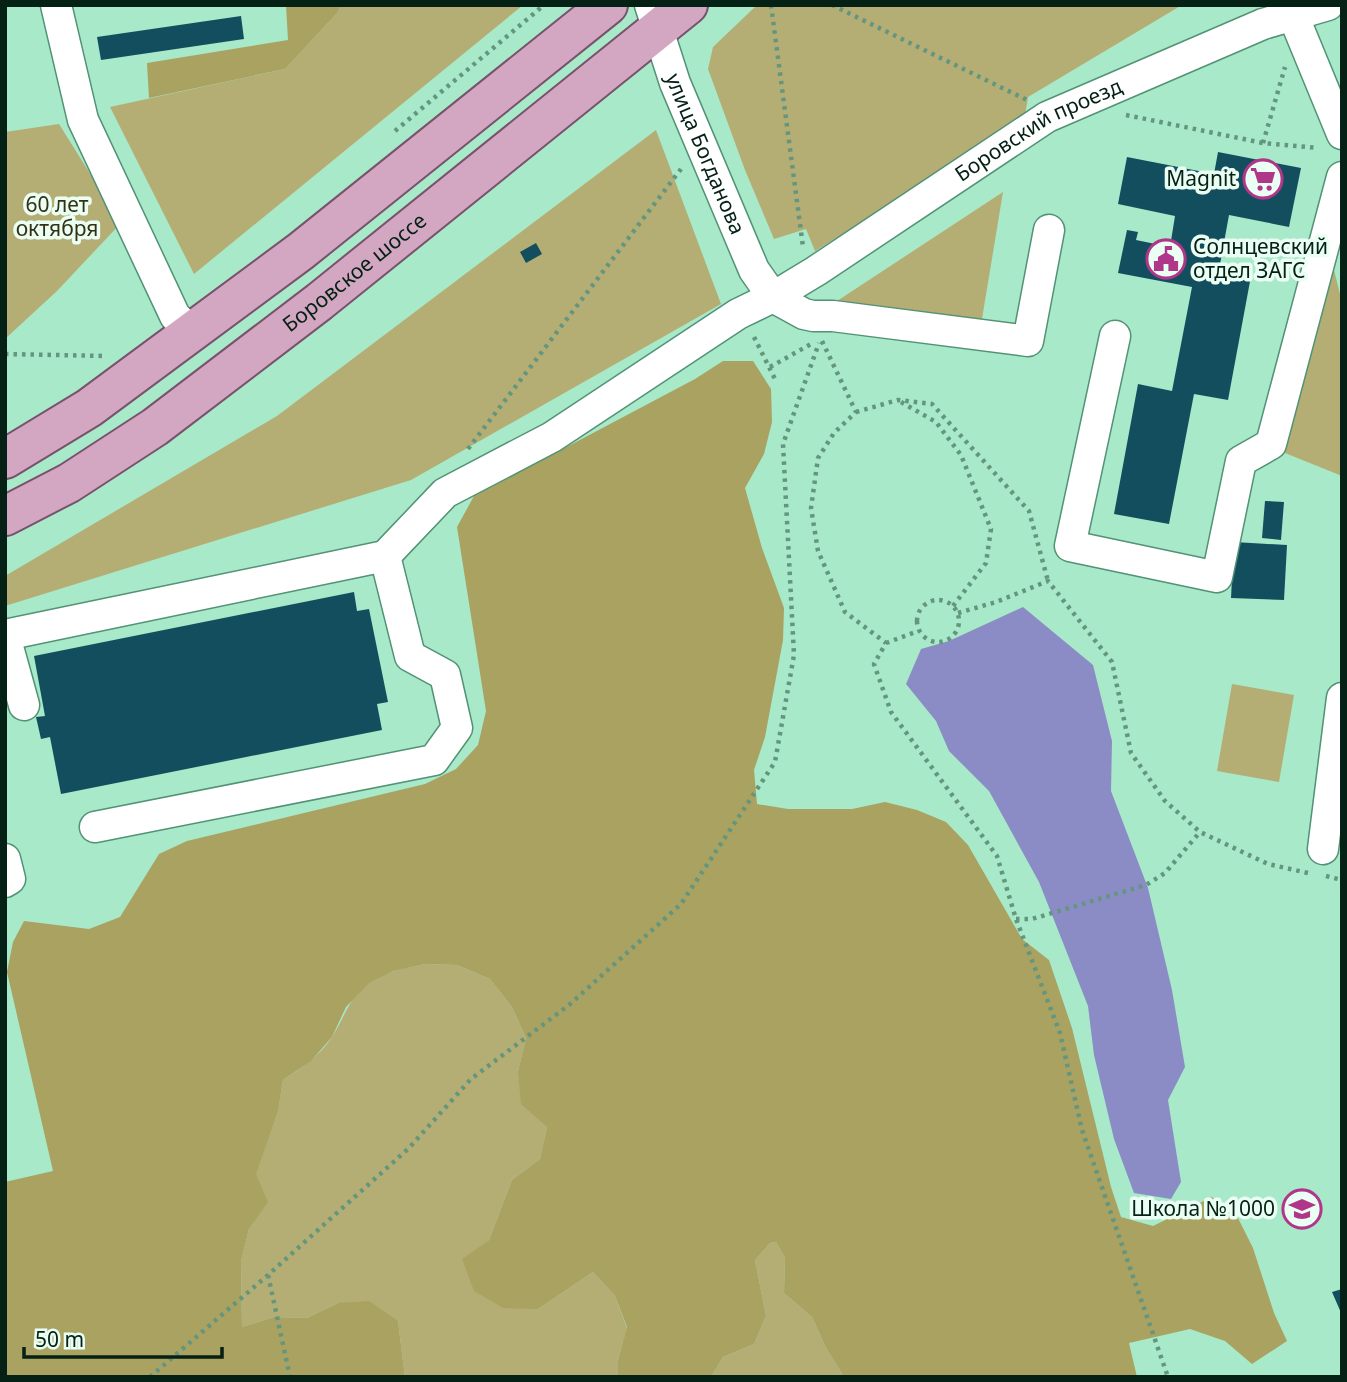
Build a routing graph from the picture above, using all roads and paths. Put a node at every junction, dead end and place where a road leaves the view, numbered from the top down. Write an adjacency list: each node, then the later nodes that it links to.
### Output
1 (56, 5): 20 (street)
2 (608, 5): 20 (main road)
3 (688, 5): 8 (main road, Боровское шоссе)
4 (771, 5): 17 (path)
5 (832, 5): 10 (path)
6 (1328, 5): 7 (street, Боровский проезд)
7 (1293, 15): 12 (street); 18 (street, Боровский проезд)
8 (655, 17): 18 (street, улица Богданова); 31 (main road, Боровское шоссе)
9 (1287, 57): 13 (path)
10 (1033, 103)
11 (1126, 115): 13 (path)
12 (1335, 142): 13 (path)
13 (1263, 143)
14 (684, 165): 29 (path)
15 (1342, 177): 21 (street)
16 (1049, 230): 18 (street)
17 (803, 247)
18 (772, 297): 32 (street, Боровский проезд)
19 (748, 327): 25 (path)
20 (192, 332): 30 (main road)
21 (1115, 336)
22 (821, 339): 25 (path); 28 (path); 48 (path)
23 (5, 354): 24 (path)
24 (111, 356)
25 (770, 367): 26 (path)
26 (775, 379)
27 (898, 400): 28 (path); 33 (path); 34 (path)
28 (856, 412): 38 (path)
29 (466, 451)
30 (5, 460)
31 (5, 516)
32 (385, 556): 37 (street); 41 (street)
33 (1048, 581): 35 (path); 42 (path)
34 (953, 606): 35 (path); 36 (path)
35 (958, 613): 36 (path)
36 (919, 631): 38 (path)
37 (5, 636): 40 (street)
38 (886, 643): 47 (path)
39 (1342, 698): 43 (street)
40 (24, 705)
41 (95, 827)
42 (1200, 832): 45 (path); 47 (path)
43 (1323, 849)
44 (5, 859): 46 (street)
45 (1342, 880)
46 (5, 882)
47 (1016, 919): 51 (path)
48 (268, 1275): 49 (path); 50 (path)
49 (150, 1377)
50 (290, 1377)
51 (1168, 1377)

